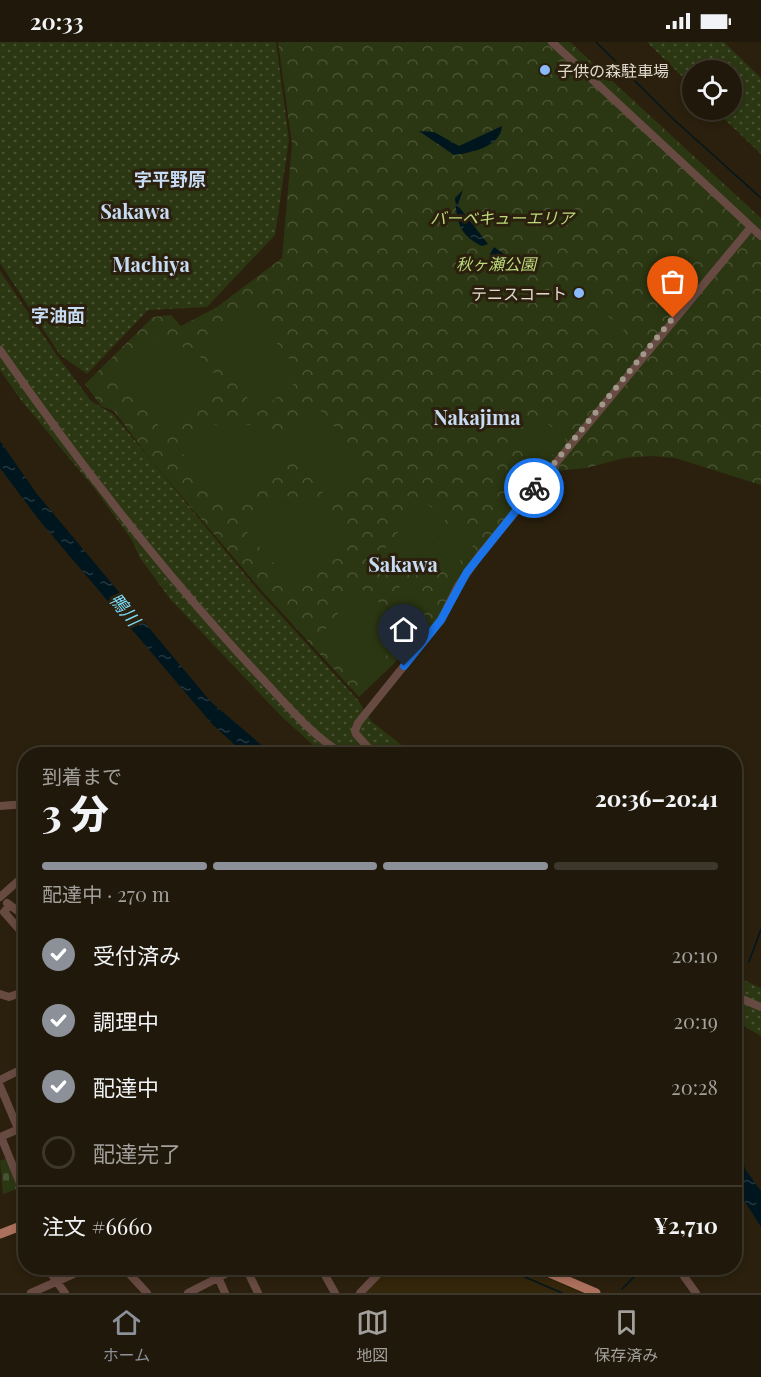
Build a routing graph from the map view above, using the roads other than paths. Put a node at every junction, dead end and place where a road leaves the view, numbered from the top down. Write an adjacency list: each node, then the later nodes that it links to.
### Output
1 (552, 42): 2 (street)
2 (751, 227): 3 (street); 6 (street)
3 (761, 236)
4 (0, 350): 5 (street)
5 (335, 747)
6 (367, 747)
7 (18, 805): 8 (street)
8 (0, 807)
9 (18, 881): 10 (street)
10 (0, 897): 11 (street)
11 (9, 905): 12 (street); 13 (street)
12 (18, 911)
13 (18, 928)
14 (0, 994): 16 (street)
15 (18, 994): 16 (street)
16 (9, 997): 18 (street)
17 (742, 999): 19 (street)
18 (0, 1001)
19 (761, 1007)
20 (18, 1071): 21 (street)
21 (0, 1080)
22 (0, 1086): 23 (street)
23 (18, 1121)
24 (18, 1130): 25 (street)
25 (0, 1137): 26 (street)
26 (18, 1179)
27 (18, 1227): 28 (main road)
28 (0, 1234)
29 (52, 1275): 39 (street)
30 (72, 1275): 39 (street)
31 (130, 1275): 42 (street)
32 (222, 1275): 38 (street)
33 (249, 1275): 45 (street)
34 (326, 1275): 46 (street)
35 (377, 1275): 47 (street)
36 (554, 1275): 48 (main road)
37 (683, 1275): 49 (street)
38 (218, 1277): 43 (street); 44 (street)
39 (56, 1282): 40 (street); 41 (street)
40 (31, 1293)
41 (64, 1293)
42 (147, 1293)
43 (188, 1293)
44 (225, 1293)
45 (258, 1293)
46 (335, 1293)
47 (360, 1293)
48 (596, 1293)
49 (696, 1293)

